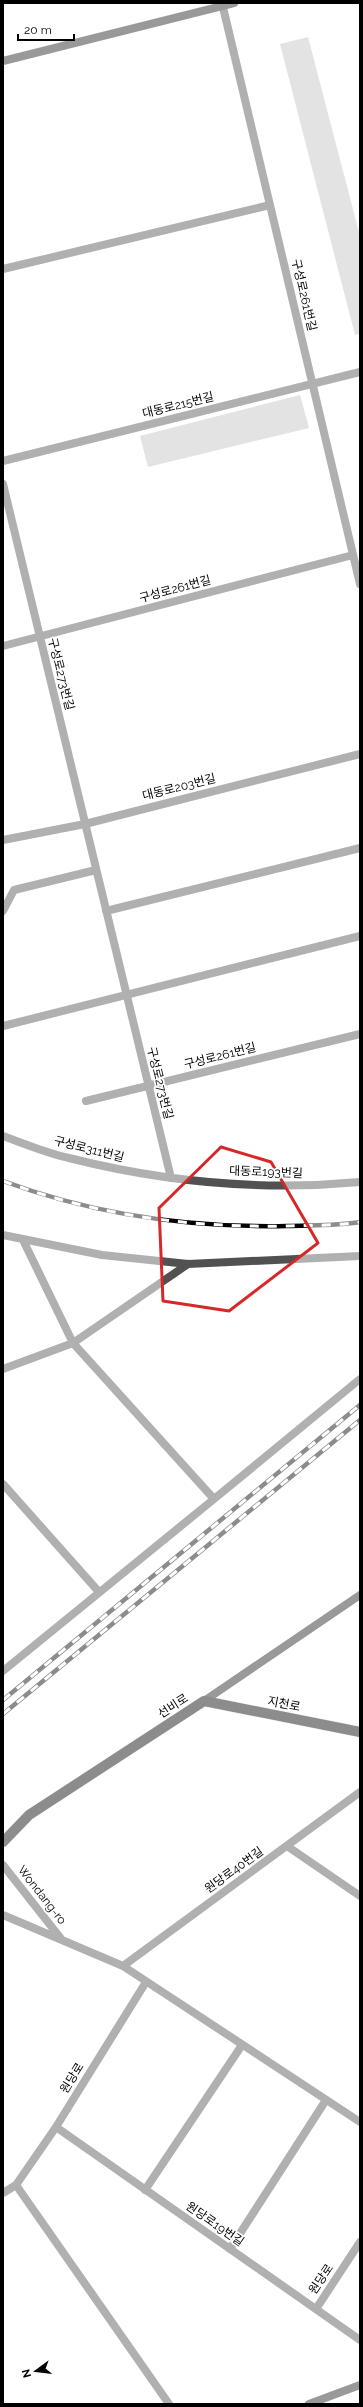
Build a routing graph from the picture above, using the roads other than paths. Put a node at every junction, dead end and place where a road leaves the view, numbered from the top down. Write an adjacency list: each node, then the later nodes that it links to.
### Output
1 (234, 3): 2 (main road)
2 (222, 4): 3 (main road); 4 (street, 구성로261번길)
3 (3, 61)
4 (270, 205): 5 (street); 7 (street, 구성로261번길)
5 (3, 269)
6 (360, 372): 7 (street, 대동로215번길)
7 (312, 383): 8 (street, 대동로215번길); 10 (street, 구성로261번길)
8 (3, 461)
9 (3, 484): 12 (street, 구성로273번길)
10 (353, 555): 11 (street, 구성로261번길); 12 (street, 구성로261번길)
11 (360, 584)
12 (40, 636): 13 (street, 구성로261번길); 15 (street, 구성로273번길)
13 (3, 646)
14 (360, 754): 15 (street, 대동로203번길)
15 (85, 824): 16 (street, 대동로203번길); 18 (street, 구성로273번길)
16 (3, 840)
17 (360, 848): 20 (street)
18 (96, 870): 19 (street); 20 (street, 구성로273번길)
19 (3, 911)
20 (106, 911): 22 (street, 구성로273번길)
21 (360, 936): 22 (street)
22 (126, 994): 23 (street); 25 (street, 구성로273번길)
23 (3, 1026)
24 (360, 1034): 25 (street, 구성로261번길)
25 (148, 1086): 26 (street, 구성로261번길); 28 (street, 구성로273번길)
26 (86, 1101)
27 (3, 1136): 28 (street, 구성로311번길)
28 (171, 1178): 29 (street, 대동로193번길)
29 (360, 1182)
30 (3, 1235): 31 (street)
31 (23, 1240): 33 (street); 34 (street)
32 (360, 1256): 33 (street)
33 (188, 1264): 34 (street)
34 (73, 1343): 35 (street); 38 (street)
35 (3, 1368)
36 (360, 1380): 38 (street)
37 (3, 1484): 39 (street)
38 (214, 1499): 39 (street)
39 (99, 1592): 41 (street)
40 (360, 1595): 42 (main road, 선비로)
41 (3, 1671)
42 (204, 1701): 43 (main road, 지천로); 45 (main road, 선비로)
43 (360, 1732)
44 (360, 1792): 46 (street, 원당로40번길)
45 (3, 1842)
46 (287, 1846): 48 (street); 51 (street, 원당로40번길)
47 (3, 1865): 50 (street, Wondang-ro)
48 (360, 1896)
49 (3, 1915): 50 (street)
50 (62, 1940): 51 (street)
51 (122, 1966): 52 (street)
52 (146, 1982): 53 (street); 56 (street, 원당로)
53 (242, 2045): 54 (street); 58 (street)
54 (326, 2100): 55 (street); 61 (street)
55 (360, 2122)
56 (56, 2127): 57 (street, 원당로); 58 (street, 원당로19번길)
57 (16, 2185): 59 (street); 65 (street)
58 (145, 2190): 61 (street, 원당로19번길)
59 (3, 2193)
60 (360, 2242): 62 (street, 원당로)
61 (230, 2249): 62 (street, 원당로19번길)
62 (316, 2309): 63 (street, 원당로19번길)
63 (360, 2340)
64 (360, 2386): 66 (main road)
65 (169, 2404)
66 (309, 2404)

